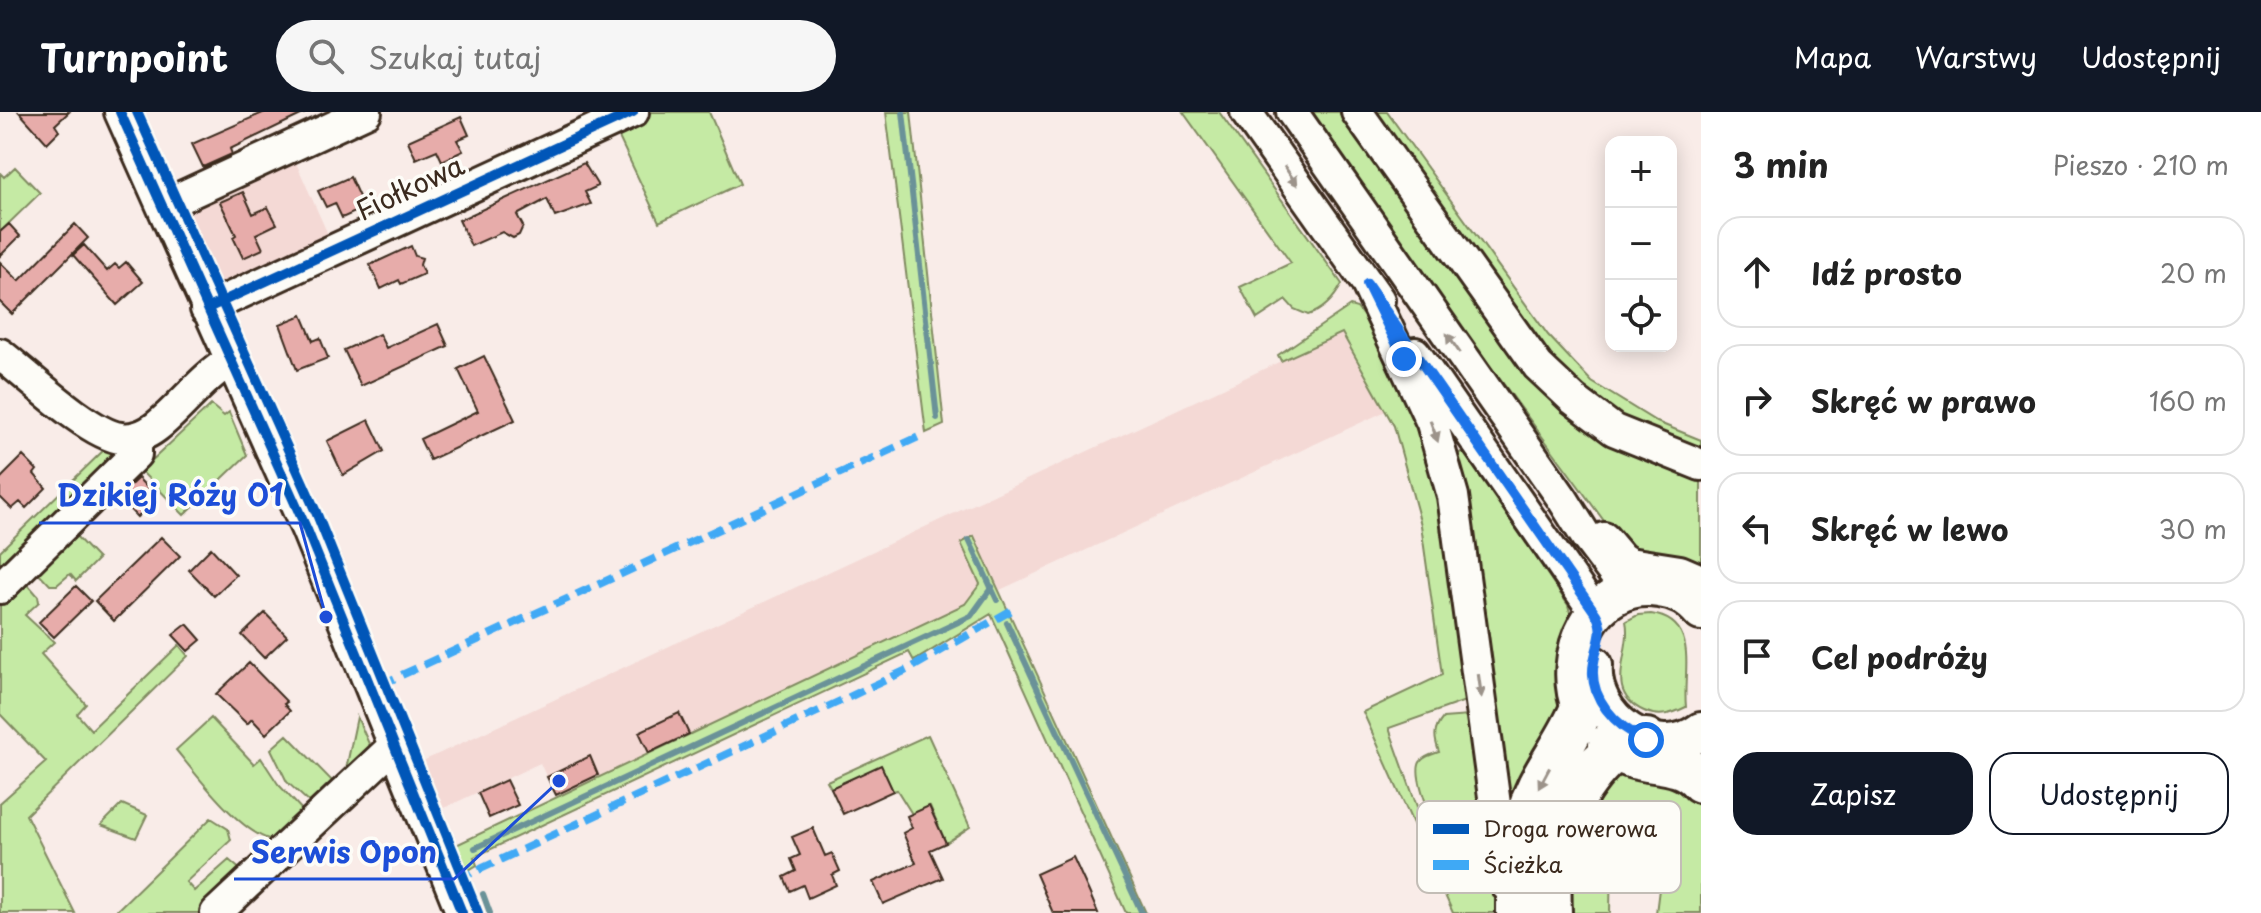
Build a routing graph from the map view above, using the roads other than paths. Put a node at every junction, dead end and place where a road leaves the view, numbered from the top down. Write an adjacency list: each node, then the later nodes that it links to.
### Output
1 (120, 112): 7 (street)
2 (366, 112): 7 (street)
3 (633, 112): 9 (street, Fiołkowa)
4 (1246, 112): 8 (street, one-way to 8)
5 (1292, 112): 14 (street, one-way to 5)
6 (1357, 112): 13 (street)
7 (162, 206): 9 (street)
8 (1367, 284): 19 (street); 25 (street, one-way to 25)
9 (206, 309): 11 (street)
10 (0, 354): 12 (street)
11 (230, 361): 12 (street); 22 (street)
12 (136, 437): 16 (street)
13 (1701, 465)
14 (1562, 498): 15 (street); 17 (street)
15 (1701, 580)
16 (0, 588)
17 (1627, 591): 18 (main road); 19 (main road)
18 (1701, 612)
19 (1596, 614): 20 (main road); 23 (main road)
20 (1581, 710): 23 (highway); 26 (highway, one-way to 26)
21 (1696, 743): 23 (main road)
22 (395, 745): 30 (street); 31 (street)
23 (1631, 745): 24 (highway); 27 (highway)
24 (1701, 781)
25 (1494, 801)
26 (1533, 801)
27 (1572, 801)
28 (1511, 893): 32 (street, one-way to 32)
29 (1517, 893): 32 (highway, one-way to 32)
30 (216, 913)
31 (462, 913)
32 (1516, 913)

